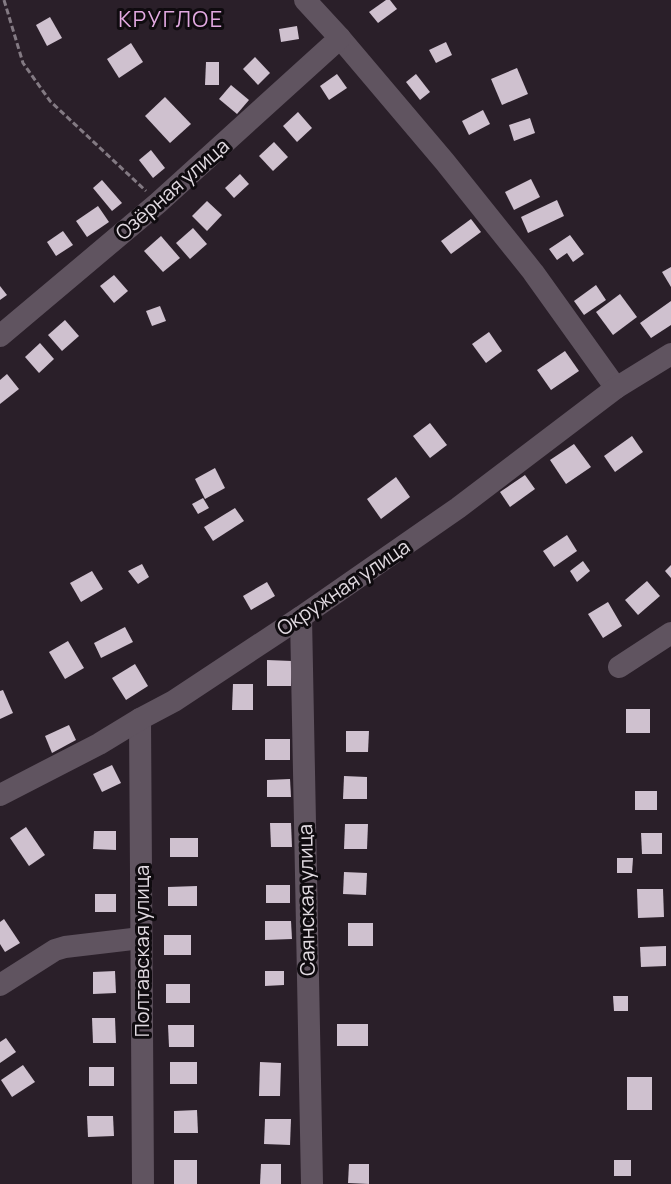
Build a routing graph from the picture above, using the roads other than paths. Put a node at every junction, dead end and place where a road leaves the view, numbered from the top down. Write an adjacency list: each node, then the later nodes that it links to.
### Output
1 (305, 0): 2 (street)
2 (340, 38): 3 (street, Озёрная улица); 5 (street)
3 (0, 336)
4 (671, 354): 5 (street, Окружная улица)
5 (616, 388): 6 (street, Окружная улица)
6 (301, 617): 9 (street, Окружная улица); 14 (street, Саянская улица)
7 (671, 633): 8 (street)
8 (619, 667)
9 (140, 718): 10 (street, Окружная улица); 11 (street, Полтавская улица)
10 (0, 795)
11 (141, 938): 12 (street); 13 (street, Полтавская улица)
12 (0, 985)
13 (143, 1184)
14 (312, 1184)

